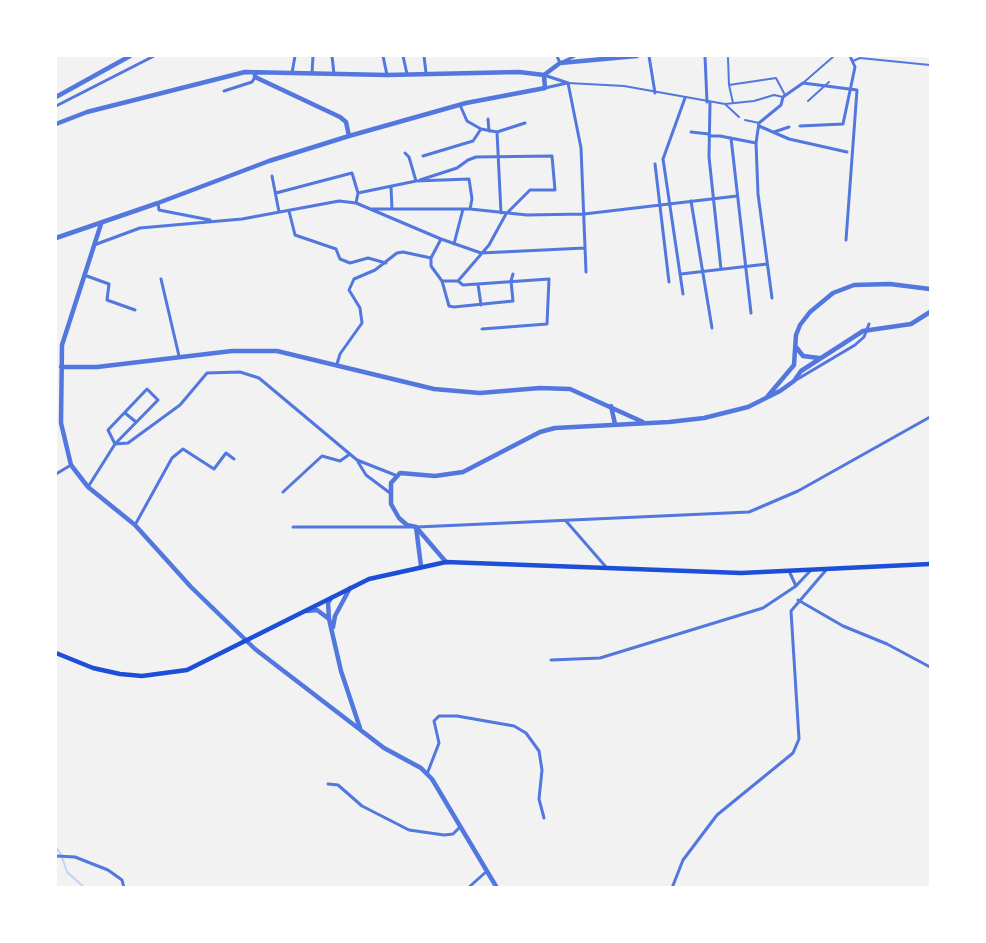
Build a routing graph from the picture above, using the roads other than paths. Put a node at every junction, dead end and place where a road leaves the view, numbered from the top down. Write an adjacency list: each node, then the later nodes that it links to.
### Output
1 (130, 56): 41 (street)
2 (154, 56): 48 (street)
3 (295, 56): 23 (street)
4 (313, 56): 24 (street)
5 (332, 56): 26 (street)
6 (383, 56): 29 (street)
7 (403, 56): 27 (street)
8 (424, 56): 25 (street)
9 (557, 56): 21 (street)
10 (575, 56): 21 (street)
11 (637, 56): 21 (street)
12 (649, 56): 39 (street)
13 (705, 56): 44 (street)
14 (834, 56): 33 (street)
15 (850, 56): 19 (street)
16 (891, 56): 20 (street)
17 (930, 56): 22 (street)
18 (728, 58): 34 (street)
19 (853, 61): 20 (street); 37 (street)
20 (891, 61): 22 (street)
21 (560, 63): 30 (street)
22 (930, 65)
23 (292, 73): 24 (street); 28 (street)
24 (312, 73): 26 (street)
25 (426, 73): 27 (street); 30 (street)
26 (333, 74): 29 (street)
27 (407, 74): 29 (street)
28 (255, 75): 38 (street); 53 (street); 63 (street)
29 (387, 75)
30 (544, 75): 32 (street); 35 (street)
31 (829, 82): 36 (street)
32 (568, 83): 35 (street); 39 (street); 93 (street)
33 (802, 83): 36 (street); 40 (street)
34 (729, 85): 40 (street); 45 (street)
35 (545, 88): 47 (street)
36 (826, 88): 37 (street); 43 (street)
37 (854, 89): 55 (street); 98 (street)
38 (224, 91)
39 (655, 93): 42 (street)
40 (784, 96): 45 (street); 54 (street)
41 (56, 97)
42 (685, 98): 44 (street); 83 (street)
43 (808, 101)
44 (709, 102): 46 (street); 62 (street)
45 (734, 103): 46 (street)
46 (724, 104): 49 (street)
47 (460, 105): 57 (street); 63 (street)
48 (56, 106)
49 (739, 117)
50 (488, 119): 58 (street)
51 (745, 120): 54 (street)
52 (525, 123): 59 (street)
53 (56, 124)
54 (759, 125): 61 (street); 65 (street)
55 (800, 126)
56 (789, 127): 61 (street)
57 (481, 129): 58 (street); 69 (street)
58 (489, 131): 59 (street)
59 (497, 132): 68 (street)
60 (691, 132): 62 (street)
61 (774, 132): 66 (street)
62 (709, 135): 64 (street); 79 (street)
63 (350, 136): 81 (street)
64 (731, 138): 65 (street); 77 (street)
65 (756, 142): 105 (street)
66 (847, 152)
67 (405, 153): 72 (street)
68 (499, 155): 72 (street); 74 (street); 91 (street)
69 (423, 156)
70 (655, 164): 84 (street)
71 (272, 176): 75 (street)
72 (418, 181): 73 (street); 87 (street)
73 (391, 187): 76 (street); 85 (street)
74 (555, 190): 78 (street); 92 (street)
75 (276, 193): 76 (street); 90 (street)
76 (358, 193): 82 (street)
77 (737, 196): 79 (street); 106 (street)
78 (556, 197)
79 (712, 199): 80 (street); 107 (street)
80 (691, 201): 83 (street); 108 (street)
81 (158, 203): 94 (street); 95 (street)
82 (356, 203): 88 (street); 89 (street)
83 (668, 204): 84 (street); 111 (street)
84 (659, 205): 93 (street); 117 (street)
85 (392, 209): 86 (street); 89 (street)
86 (463, 209): 87 (street); 99 (street)
87 (470, 209): 91 (street)
88 (289, 210): 90 (street); 104 (street)
89 (370, 210): 97 (street)
90 (279, 212): 94 (street)
91 (501, 213): 92 (street)
92 (506, 214): 93 (street); 102 (street)
93 (584, 214): 101 (street)
94 (213, 220): 100 (street)
95 (100, 224): 96 (street); 100 (street)
96 (56, 238)
97 (441, 239): 99 (street); 103 (street)
98 (846, 240)
99 (454, 244): 102 (street)
100 (93, 245): 112 (street)
101 (585, 248): 102 (street); 109 (street)
102 (481, 253): 115 (street)
103 (431, 258): 104 (street); 114 (street)
104 (386, 262): 132 (street)
105 (767, 264): 106 (street); 121 (street)
106 (745, 266): 107 (street); 125 (street)
107 (721, 269): 108 (street)
108 (703, 271): 111 (street); 128 (street)
109 (586, 272)
110 (513, 274): 116 (street)
111 (681, 274): 120 (street)
112 (84, 275): 123 (street); 133 (street)
113 (161, 279): 130 (street)
114 (442, 281): 115 (street); 122 (street)
115 (458, 281): 118 (street)
116 (511, 281): 118 (street); 122 (street); 127 (street)
117 (669, 282)
118 (478, 284): 122 (street)
119 (930, 289): 129 (street)
120 (683, 294)
121 (772, 298)
122 (481, 304)
123 (135, 310)
124 (930, 312): 131 (street)
125 (751, 314)
126 (869, 324): 134 (street)
127 (482, 328)
128 (712, 328)
129 (796, 347): 131 (street); 135 (street)
130 (179, 356): 132 (street); 133 (street)
131 (820, 358): 134 (street)
132 (337, 364): 136 (street)
133 (61, 367): 146 (street)
134 (794, 381): 135 (street)
135 (763, 401): 140 (street)
136 (610, 406): 140 (street); 141 (street)
137 (125, 413): 139 (street); 139 (street); 142 (street)
138 (930, 417): 152 (street)
139 (136, 422): 142 (street)
140 (645, 423): 141 (street)
141 (615, 424): 148 (street)
142 (115, 444): 143 (street); 149 (street)
143 (350, 454): 145 (street); 150 (street)
144 (234, 459): 153 (street)
145 (357, 460): 148 (street); 151 (street)
146 (72, 465): 147 (street); 149 (street)
147 (56, 474)
148 (395, 475): 151 (street)
149 (88, 487): 153 (street)
150 (284, 492)
151 (390, 493): 155 (street)
152 (566, 521): 155 (street); 159 (street)
153 (135, 525): 174 (street)
154 (293, 527): 155 (street)
155 (416, 527): 156 (street); 158 (street)
156 (446, 562): 158 (main road); 159 (main road)
157 (930, 564): 160 (main road)
158 (421, 566): 164 (main road)
159 (606, 567): 162 (main road)
160 (827, 569): 161 (main road); 166 (street)
161 (811, 570): 162 (main road); 163 (street)
162 (789, 571): 163 (street)
163 (796, 586): 172 (street)
164 (350, 588): 165 (main road); 168 (street)
165 (333, 596): 167 (main road); 168 (street); 169 (street)
166 (798, 600): 173 (street); 184 (street)
167 (305, 611): 169 (street); 171 (main road)
168 (335, 616): 170 (street)
169 (329, 619): 170 (street)
170 (332, 629): 174 (street)
171 (56, 654)
172 (551, 660)
173 (930, 667)
174 (360, 728): 175 (street)
175 (427, 774): 177 (street); 178 (street)
176 (328, 784): 178 (street)
177 (544, 818)
178 (462, 826): 180 (street)
179 (56, 855): 181 (street)
180 (487, 871): 182 (street); 183 (street)
181 (124, 888)
182 (468, 888)
183 (497, 888)
184 (672, 888)

